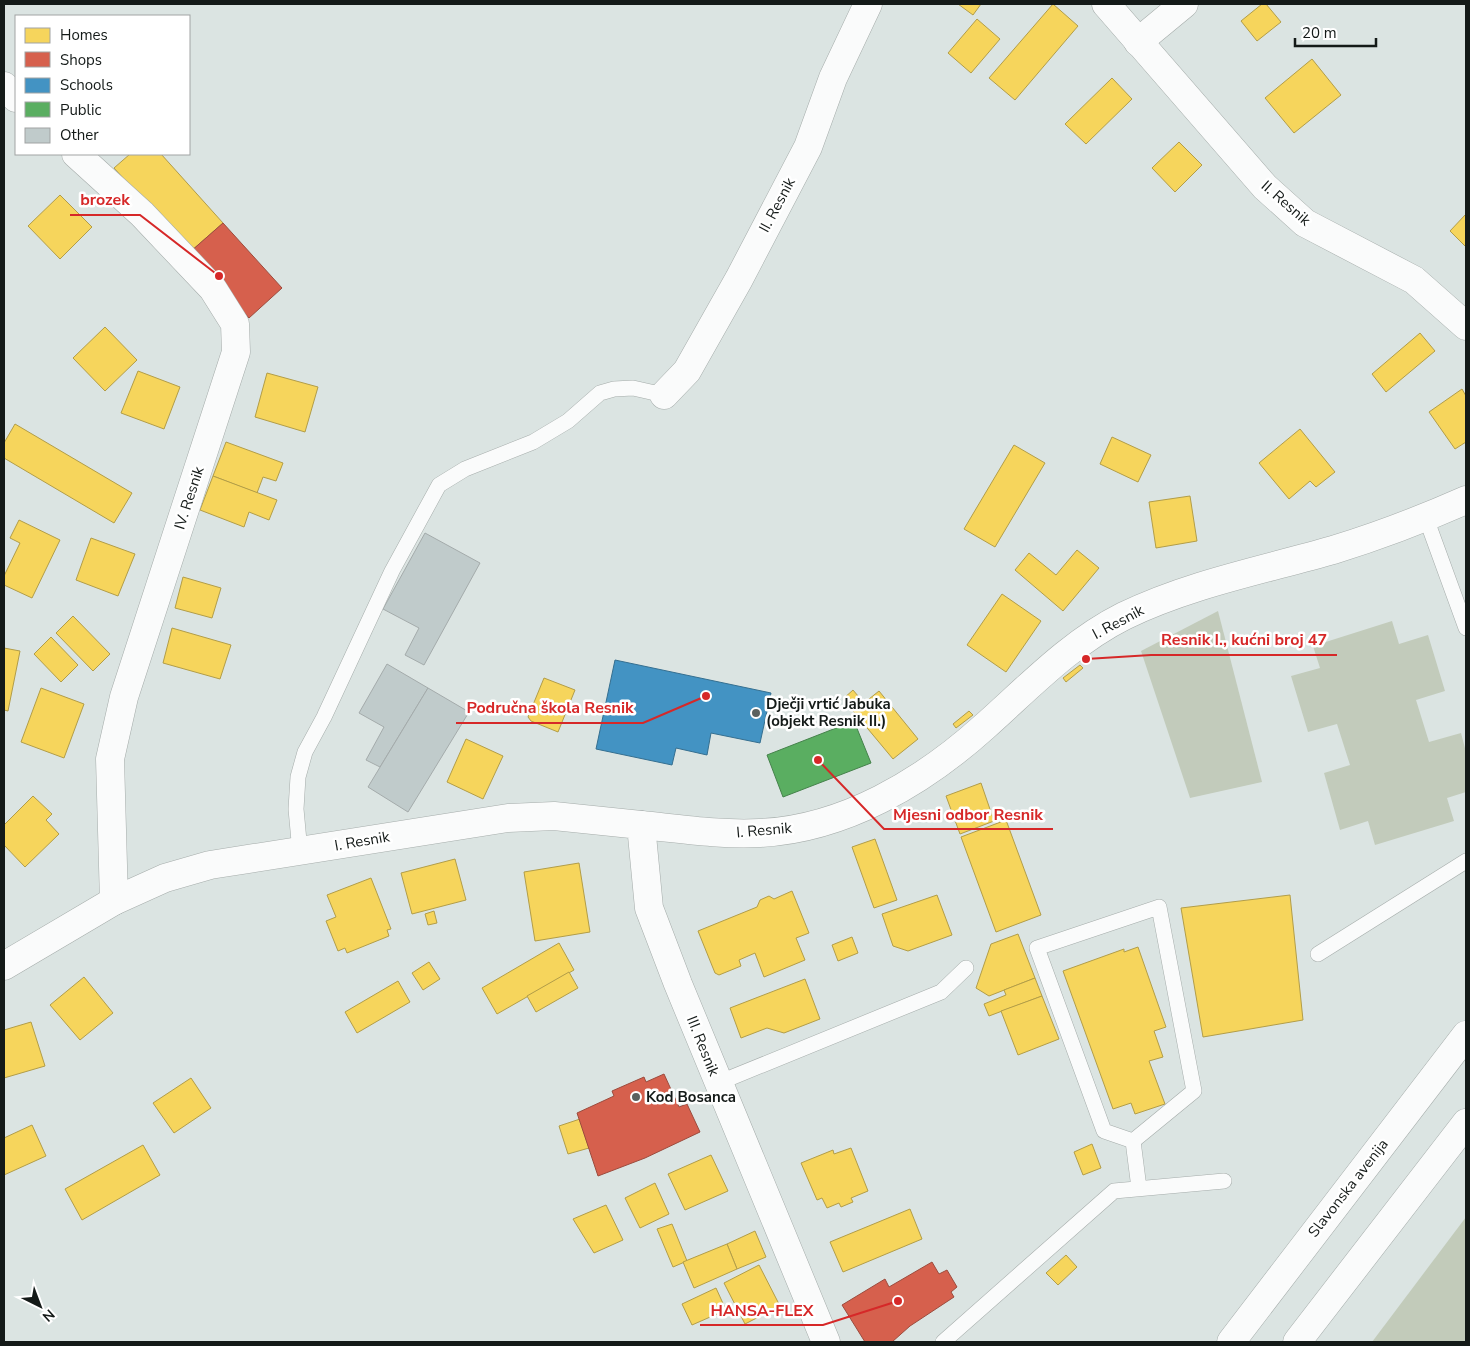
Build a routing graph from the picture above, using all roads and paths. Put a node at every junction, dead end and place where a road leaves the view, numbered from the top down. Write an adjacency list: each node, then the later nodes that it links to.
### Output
1 (868, 4): 9 (street, II. Resnik)
2 (1106, 4): 4 (street, II. Resnik)
3 (1184, 4): 4 (street)
4 (1138, 42): 8 (street, II. Resnik)
5 (4, 86): 6 (street)
6 (15, 97)
7 (77, 155): 16 (street, IV. Resnik)
8 (1466, 326)
9 (664, 395): 14 (lane)
10 (1466, 500): 11 (street, I. Resnik)
11 (1426, 518): 12 (lane); 13 (street, I. Resnik)
12 (1466, 628)
13 (641, 825): 14 (street, I. Resnik); 21 (street, III. Resnik)
14 (300, 852): 16 (street, I. Resnik)
15 (1466, 861): 17 (lane)
16 (114, 901): 18 (street, I. Resnik)
17 (1318, 954)
18 (4, 966)
19 (966, 968): 21 (lane)
20 (1466, 1035): 28 (street, Slavonska avenija)
21 (718, 1083): 26 (street, III. Resnik)
22 (1466, 1123): 29 (street)
23 (1134, 1141): 23 (lane); 25 (lane)
24 (1224, 1182): 25 (lane)
25 (1139, 1188): 27 (lane)
26 (826, 1342)
27 (942, 1342)
28 (1231, 1342)
29 (1297, 1342)

